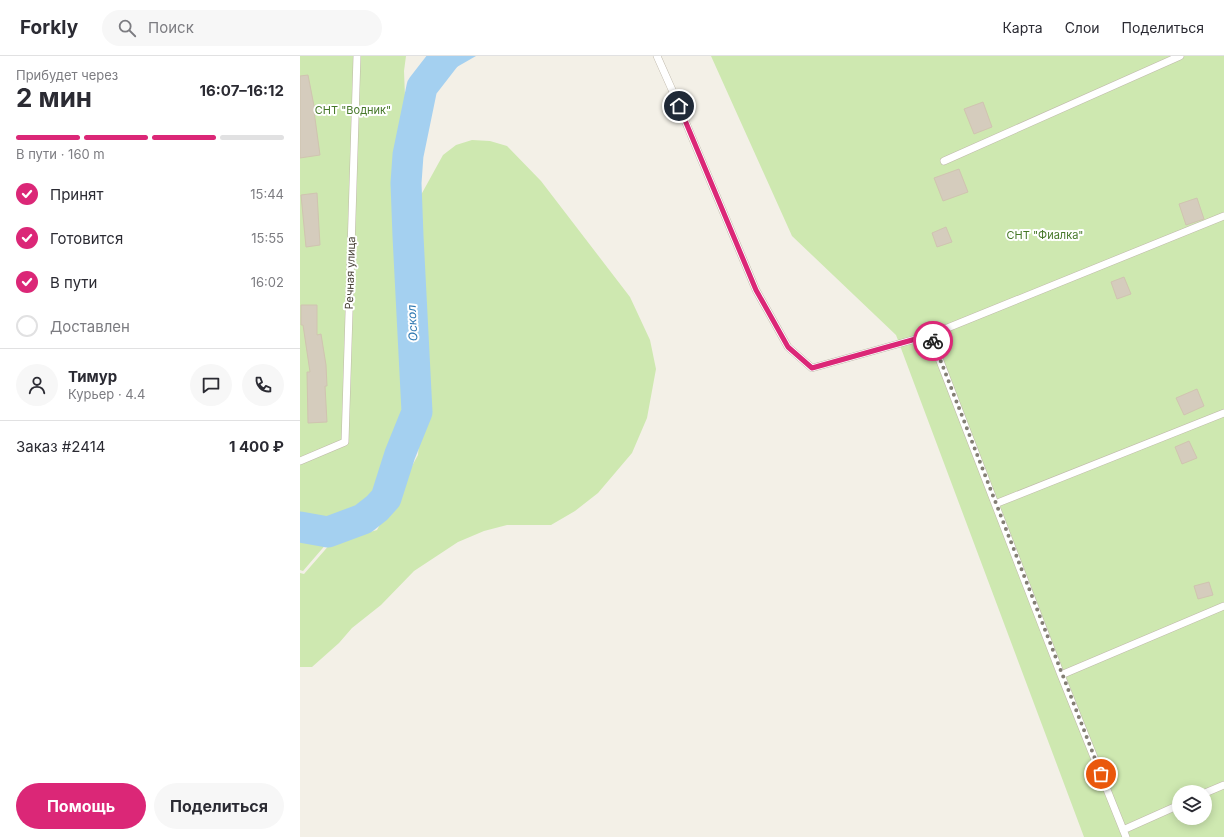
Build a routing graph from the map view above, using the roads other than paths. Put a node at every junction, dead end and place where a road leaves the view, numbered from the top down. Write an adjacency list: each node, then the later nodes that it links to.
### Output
1 (357, 56): 8 (lane, Речная улица)
2 (657, 56): 6 (lane)
3 (1180, 56): 4 (lane)
4 (944, 161)
5 (1224, 216): 6 (lane)
6 (930, 335): 9 (lane)
7 (1224, 413): 9 (lane)
8 (300, 461)
9 (995, 504): 11 (lane)
10 (1224, 606): 11 (lane)
11 (1061, 676): 15 (lane)
12 (1224, 785): 13 (lane)
13 (1212, 790)
14 (1172, 809): 15 (lane)
15 (1124, 834)

